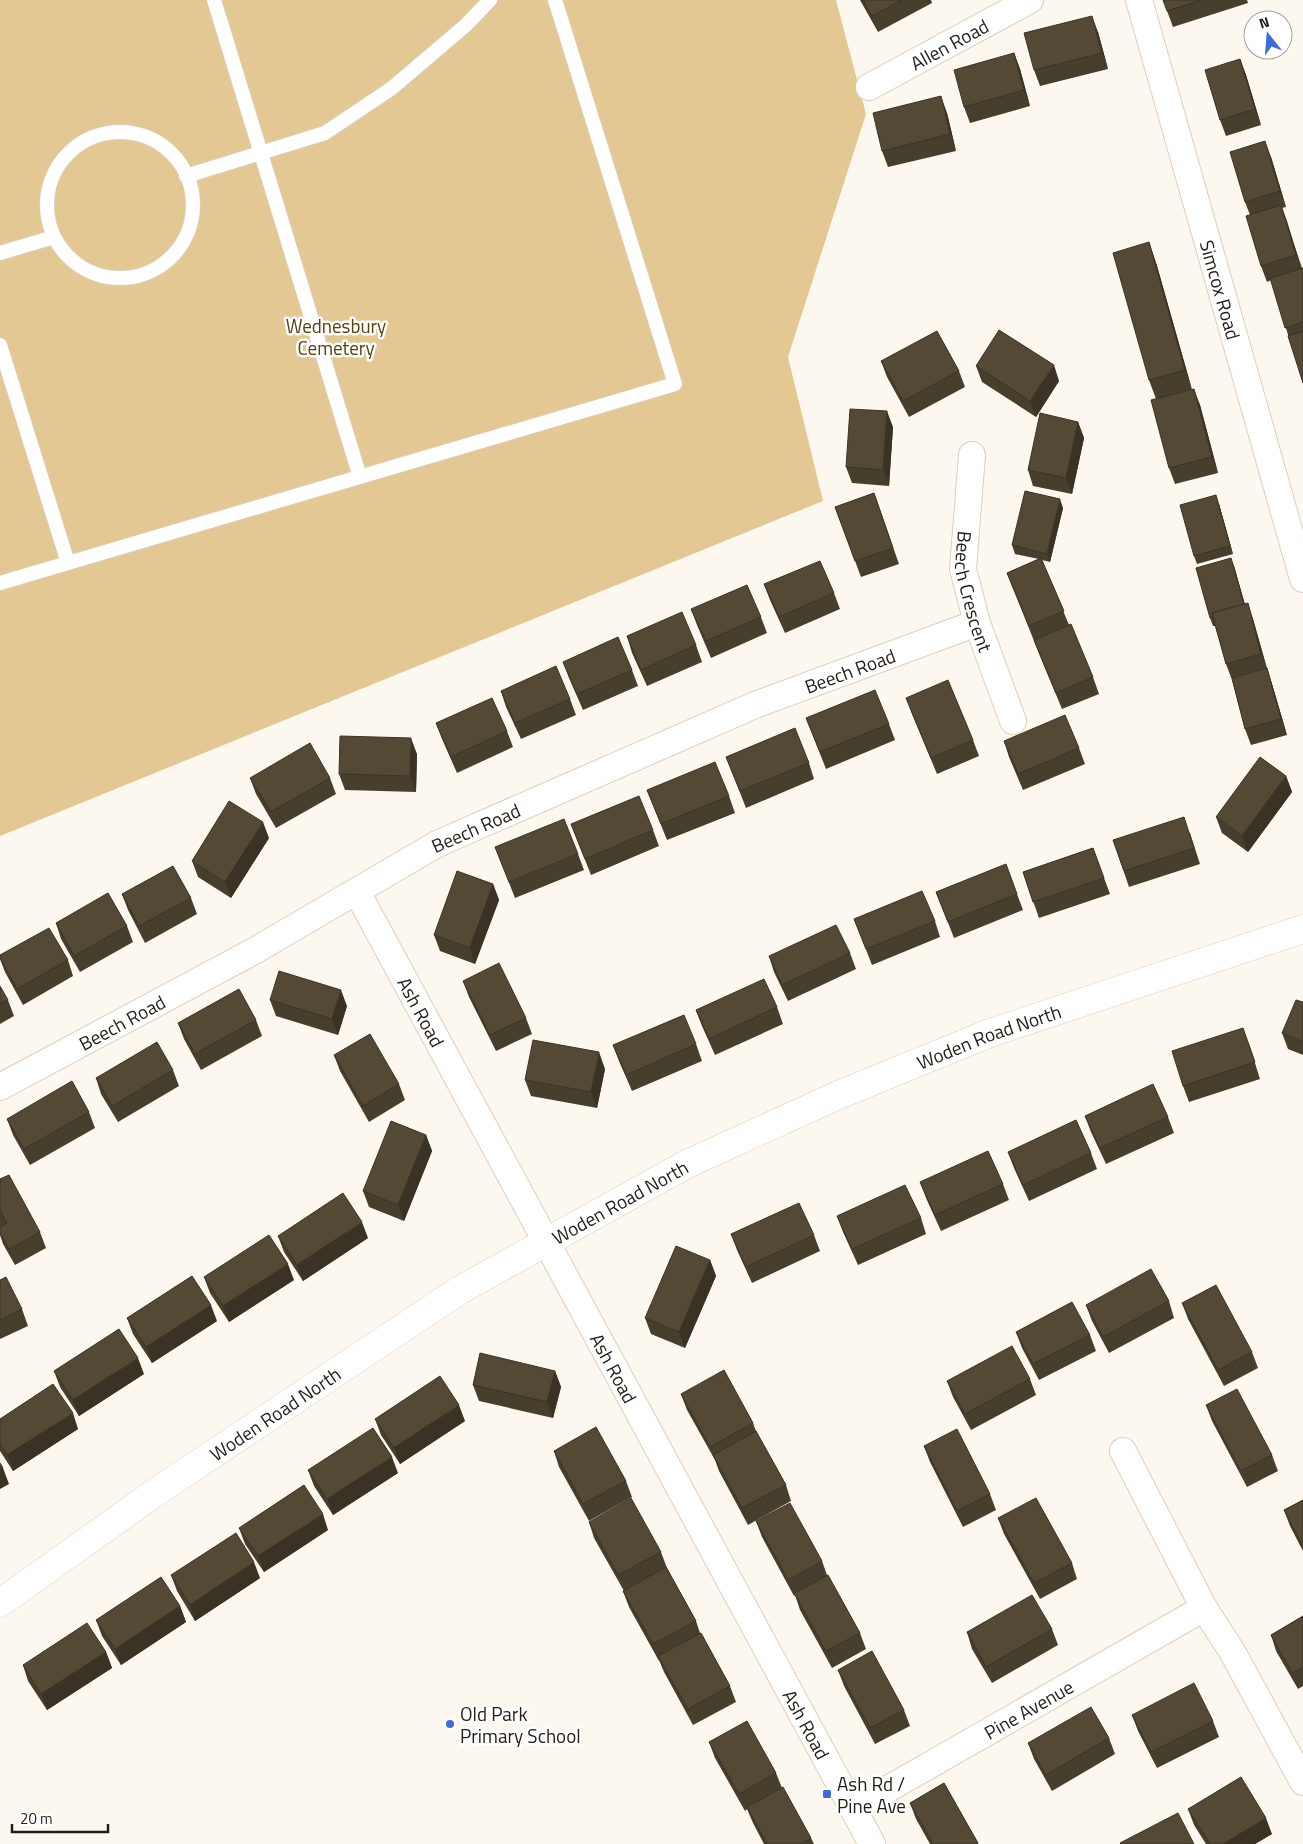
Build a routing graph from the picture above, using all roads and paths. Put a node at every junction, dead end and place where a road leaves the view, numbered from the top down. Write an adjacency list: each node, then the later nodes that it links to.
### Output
1 (214, 0): 7 (lane)
2 (490, 0): 7 (lane)
3 (555, 0): 13 (lane)
4 (1030, 0): 6 (street, Allen Road)
5 (1139, 0): 15 (street, Simcox Road)
6 (869, 87)
7 (261, 153): 8 (lane); 13 (lane)
8 (186, 176): 9 (lane); 9 (lane)
9 (54, 237): 10 (lane)
10 (0, 253)
11 (0, 345): 14 (lane)
12 (972, 455): 17 (street, Beech Crescent)
13 (360, 477): 14 (lane)
14 (68, 563): 16 (lane)
15 (1303, 579)
16 (0, 583)
17 (977, 623): 18 (street, Beech Crescent); 19 (street, Beech Road)
18 (1013, 722)
19 (357, 892): 21 (street, Beech Road); 22 (street, Ash Road)
20 (1303, 929): 22 (street, Woden Road North)
21 (0, 1087)
22 (545, 1242): 24 (street, Woden Road North); 27 (street, Ash Road)
23 (1123, 1451): 25 (street)
24 (0, 1602)
25 (1204, 1608): 26 (street); 27 (street, Pine Avenue)
26 (1303, 1782)
27 (853, 1809): 28 (street, Ash Road)
28 (872, 1844)

